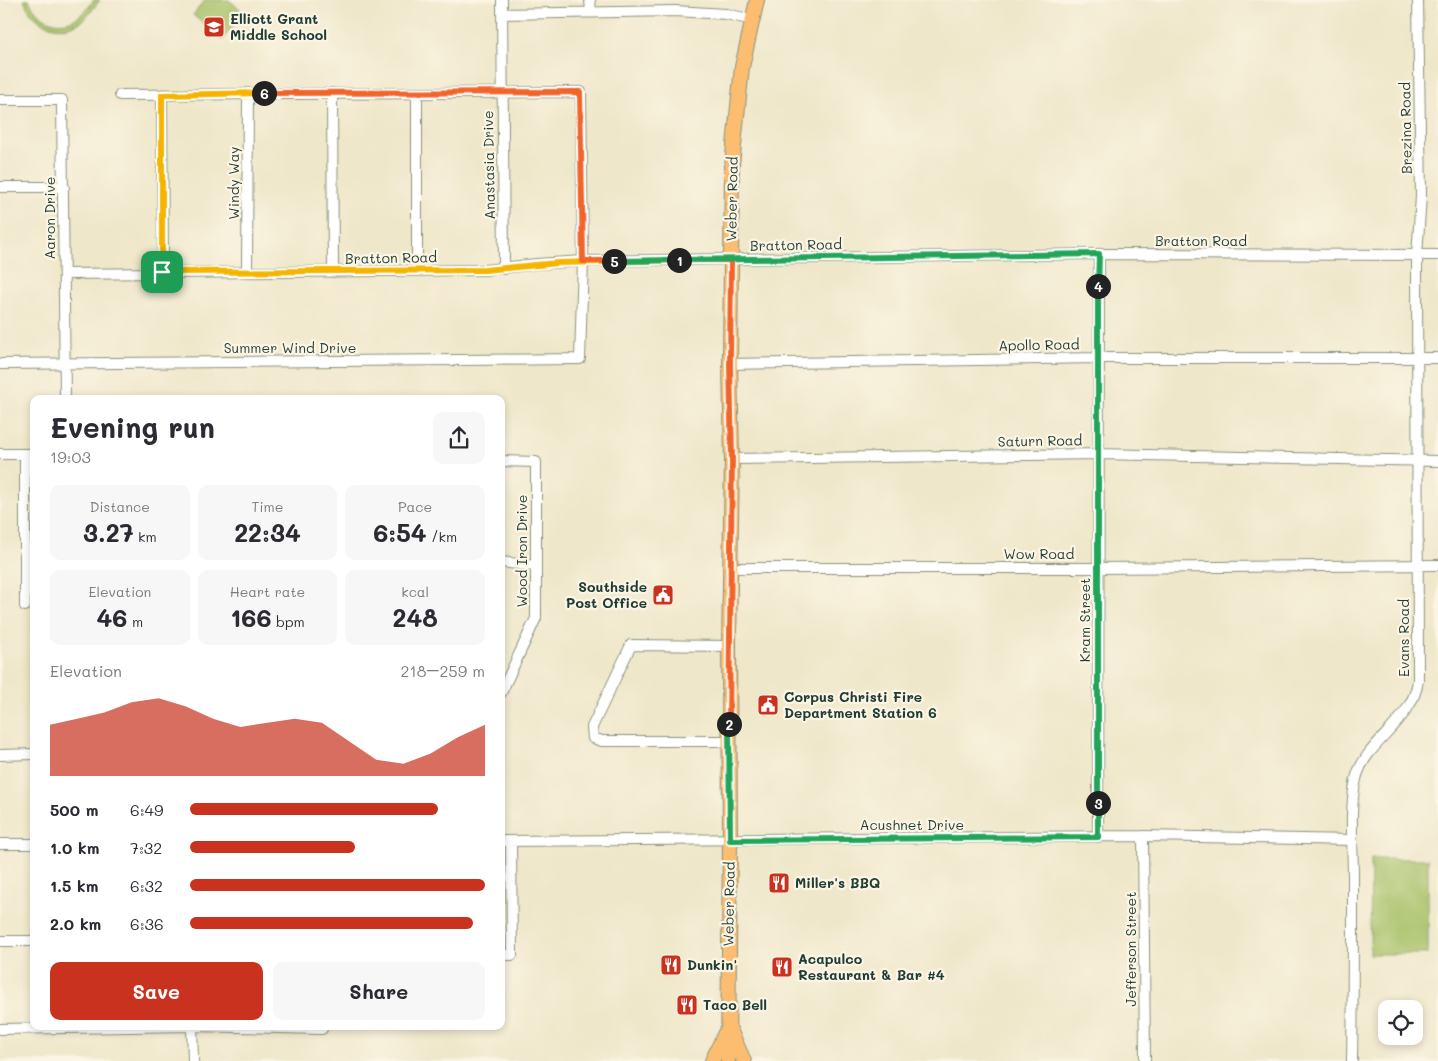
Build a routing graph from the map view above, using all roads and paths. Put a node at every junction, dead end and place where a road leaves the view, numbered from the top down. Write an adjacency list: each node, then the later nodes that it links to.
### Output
1 (502, 0): 8 (street, Anastasia Drive)
2 (590, 0): 7 (street)
3 (675, 0): 6 (street)
4 (757, 0): 9 (main road, Weber Road)
5 (1418, 0): 21 (street, Brezina Road)
6 (675, 11): 7 (street); 9 (street)
7 (591, 12): 8 (street)
8 (502, 14): 10 (street, Anastasia Drive)
9 (753, 20): 22 (main road, Weber Road)
10 (502, 92): 13 (street); 23 (street); 24 (street, Anastasia Drive)
11 (248, 93): 12 (street); 15 (street); 27 (street, Windy Way)
12 (332, 93): 13 (street); 28 (street)
13 (417, 93): 25 (street)
14 (120, 95): 15 (street)
15 (162, 95): 26 (street)
16 (0, 100): 17 (street, Aaron Drive)
17 (64, 187): 18 (street); 29 (street, Aaron Drive)
18 (0, 188)
19 (1099, 254): 21 (street, Bratton Road); 22 (street, Bratton Road); 30 (street, Kram Street)
20 (1438, 255): 21 (street, Bratton Road)
21 (1417, 256): 32 (street, Evans Road)
22 (731, 260): 23 (street, Bratton Road); 35 (main road, Weber Road)
23 (583, 261): 24 (street, Bratton Road); 33 (street, Summer Wind Drive)
24 (504, 269): 25 (street, Bratton Road)
25 (417, 271): 28 (street, Bratton Road)
26 (162, 272): 27 (street, Bratton Road); 29 (street, Bratton Road)
27 (247, 272): 28 (street, Bratton Road)
28 (333, 272)
29 (64, 274): 33 (street, Aaron Drive)
30 (1098, 358): 32 (street, Apollo Road); 35 (street, Apollo Road); 39 (street, Kram Street)
31 (1438, 358): 32 (street, Apollo Road)
32 (1418, 359): 42 (street, Evans Road)
33 (64, 363): 34 (street, Summer Wind Drive); 36 (street, Aaron Drive)
34 (0, 364)
35 (730, 364): 40 (main road, Weber Road)
36 (65, 395)
37 (0, 454): 38 (street)
38 (29, 454): 50 (street)
39 (1097, 454): 40 (street, Saturn Road); 42 (street, Saturn Road); 49 (street, Kram Street)
40 (732, 459): 48 (main road, Weber Road)
41 (505, 461): 47 (street, Wood Iron Drive)
42 (1418, 461): 43 (street, Saturn Road); 45 (street, Evans Road)
43 (1438, 461)
44 (505, 562): 47 (street)
45 (1418, 565): 46 (street, Wow Road); 49 (street, Wow Road); 60 (street, Evans Road)
46 (1438, 565)
47 (535, 566): 53 (street, Wood Iron Drive)
48 (730, 568): 49 (street, Wow Road); 52 (main road, Weber Road)
49 (1098, 568): 58 (street, Kram Street)
50 (29, 572): 51 (street)
51 (25, 606)
52 (729, 646): 54 (main road, Weber Road); 54 (street)
53 (505, 684)
54 (729, 741): 59 (main road, Weber Road)
55 (30, 754): 56 (street)
56 (0, 755)
57 (1143, 836): 58 (street, Acushnet Drive); 60 (street, Acushnet Drive); 75 (street, Jefferson Street)
58 (1098, 837): 59 (street, Acushnet Drive)
59 (730, 840): 61 (street, Acushnet Drive); 67 (main road, Weber Road)
60 (1352, 840): 76 (street, Evans Road)
61 (506, 841): 66 (street)
62 (0, 844): 63 (street)
63 (30, 844)
64 (30, 941): 65 (street)
65 (0, 942)
66 (505, 955)
67 (728, 1025): 72 (main road); 73 (main road, Weber Road); 74 (main road)
68 (0, 1029): 69 (street)
69 (30, 1029)
70 (192, 1030): 71 (street)
71 (193, 1061)
72 (712, 1061)
73 (728, 1061)
74 (744, 1061)
75 (1145, 1061)
76 (1352, 1061)

